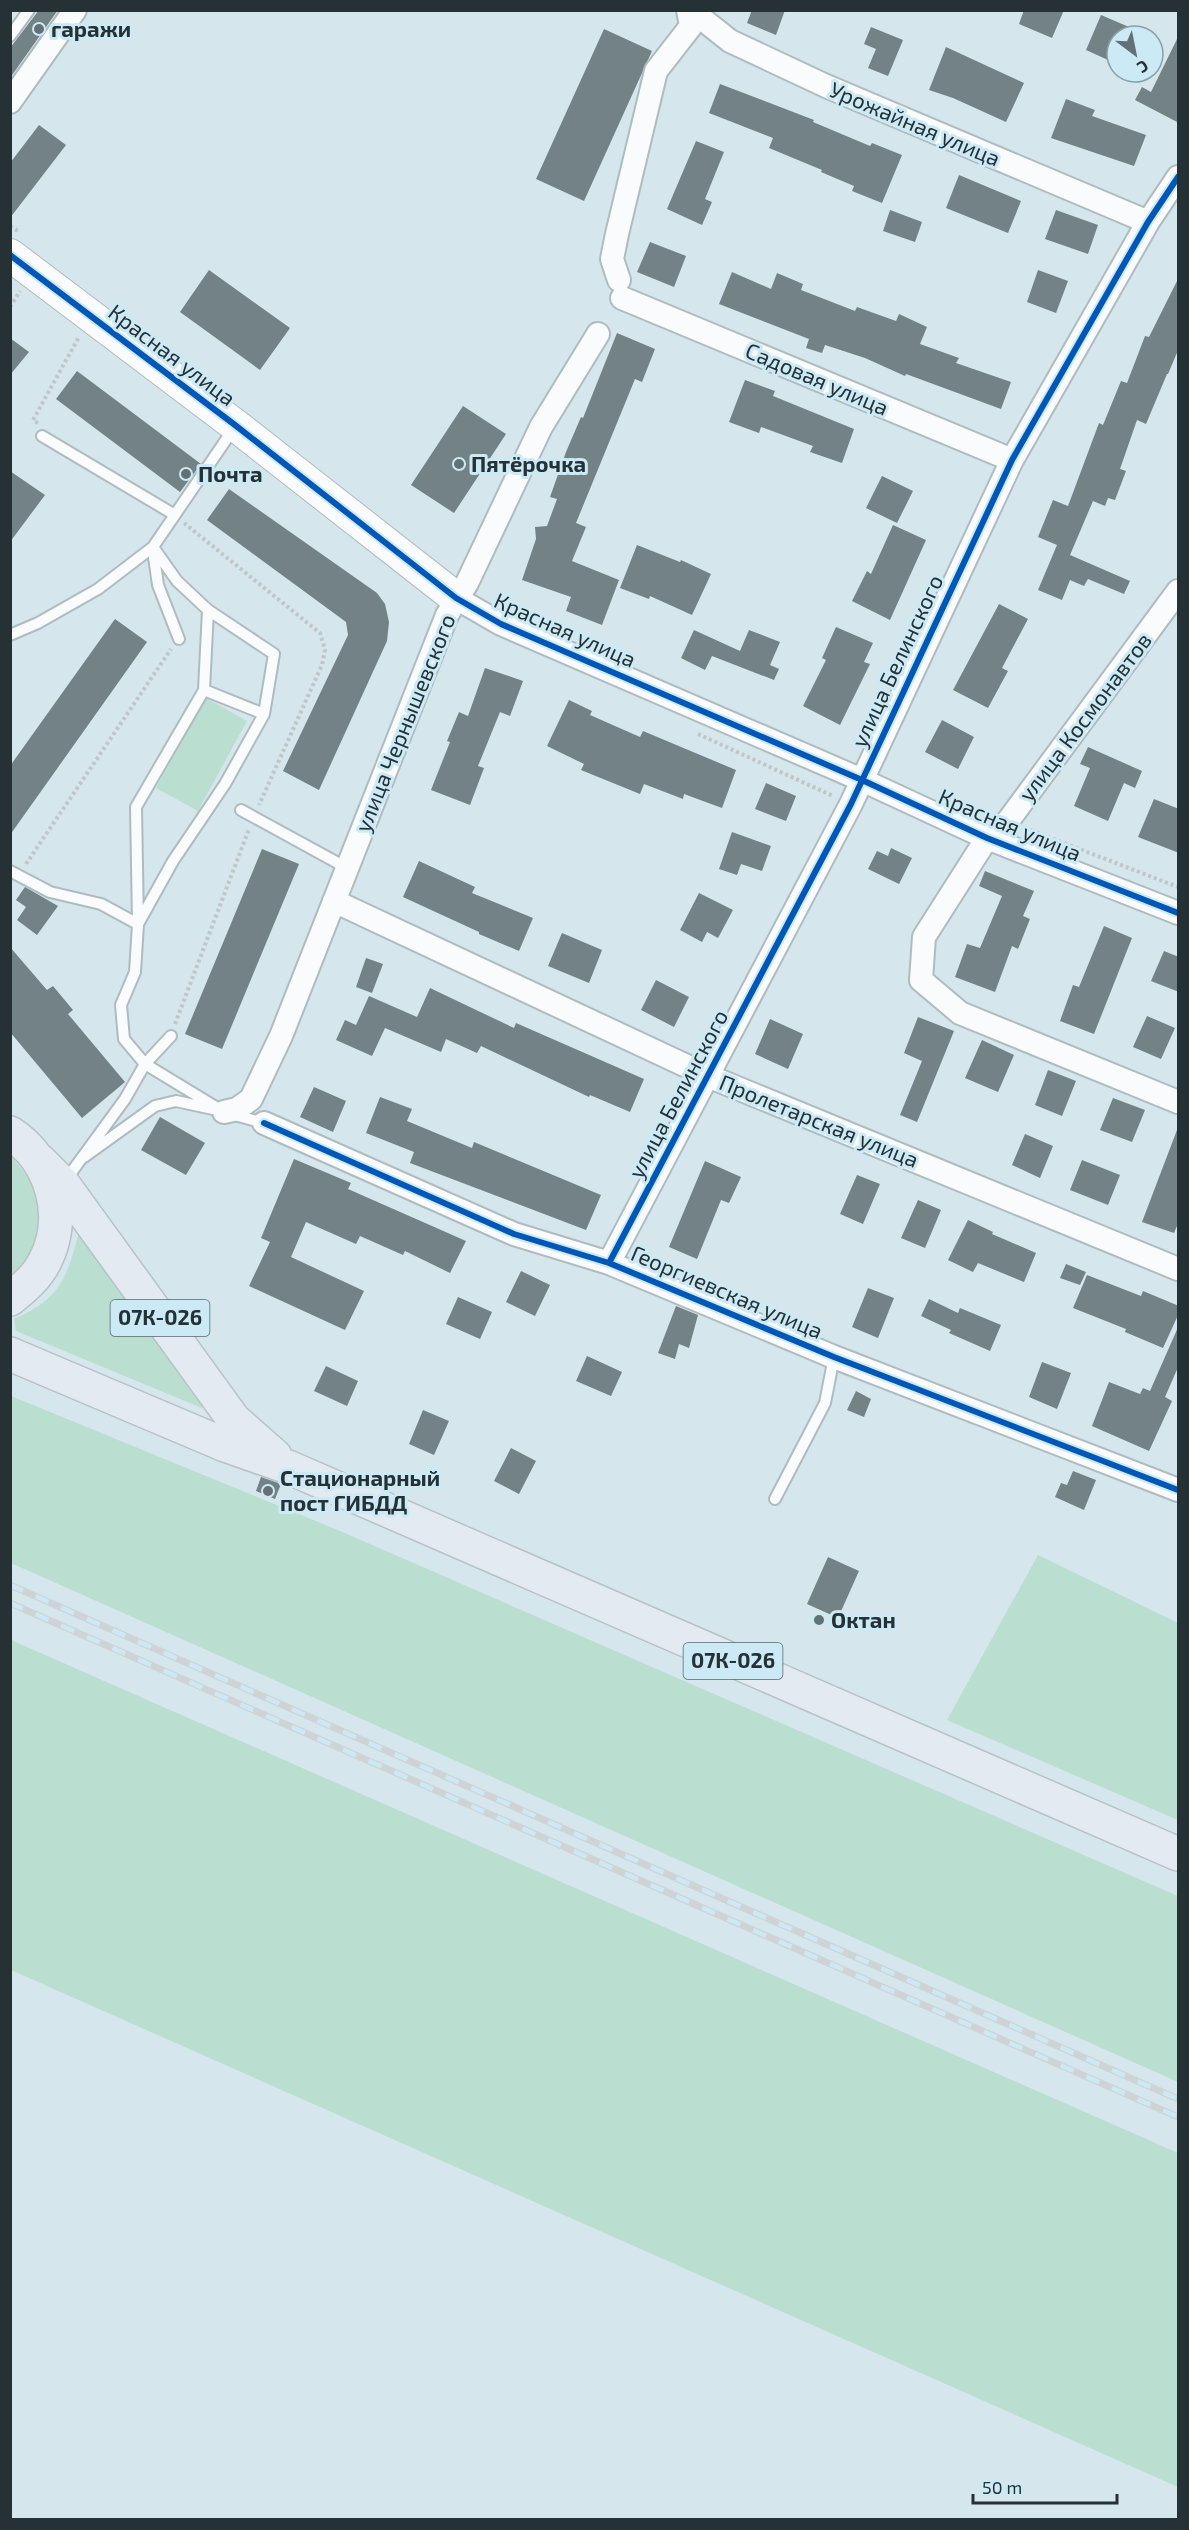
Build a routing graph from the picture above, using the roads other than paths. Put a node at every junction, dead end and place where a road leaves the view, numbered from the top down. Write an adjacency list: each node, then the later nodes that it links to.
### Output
1 (28, 10): 4 (lane)
2 (75, 10): 5 (street)
3 (689, 10): 7 (street, Урожайная улица); 12 (street, Садовая улица)
4 (10, 36)
5 (10, 102)
6 (1179, 177): 7 (street, улица Белинского)
7 (1148, 222): 12 (street, улица Белинского)
8 (15, 244): 10 (street, Красная улица)
9 (598, 333): 16 (street, улица Чернышевского)
10 (236, 425): 13 (lane); 16 (street, Красная улица)
11 (42, 431): 13 (lane)
12 (1012, 460): 22 (street, улица Белинского)
13 (175, 515): 14 (lane)
14 (153, 547): 17 (lane); 18 (lane); 19 (lane)
15 (1179, 591): 24 (street, улица Космонавтов)
16 (456, 598): 22 (street, Красная улица); 25 (street, улица Чернышевского)
17 (208, 610): 20 (lane); 21 (lane)
18 (10, 635)
19 (179, 639)
20 (204, 690): 21 (lane); 29 (lane)
21 (264, 714): 29 (lane)
22 (862, 780): 24 (street, Красная улица); 32 (street, улица Белинского)
23 (241, 810): 25 (lane)
24 (987, 838): 28 (street, Красная улица); 33 (street, улица Космонавтов)
25 (347, 868): 27 (street, улица Чернышевского)
26 (15, 873): 29 (lane)
27 (334, 901): 32 (street, Пролетарская улица); 34 (street, улица Чернышевского)
28 (1179, 913)
29 (138, 924): 31 (lane)
30 (171, 1036): 31 (lane)
31 (145, 1064): 34 (lane); 37 (lane)
32 (708, 1076): 39 (street, улица Белинского); 40 (street, Пролетарская улица)
33 (1179, 1102)
34 (224, 1112): 35 (lane); 37 (lane)
35 (264, 1123): 39 (street, Георгиевская улица)
36 (21, 1140): 38 (main road, 07К-026); 41 (main road)
37 (84, 1157): 38 (lane)
38 (63, 1184): 44 (main road, 07К-026)
39 (609, 1263): 43 (street, Георгиевская улица)
40 (1179, 1269)
41 (10, 1299)
42 (10, 1354): 44 (main road, 07К-026)
43 (834, 1357): 45 (street, Георгиевская улица); 46 (lane)
44 (288, 1467): 47 (main road, 07К-026)
45 (1179, 1490)
46 (775, 1499)
47 (1179, 1854)

